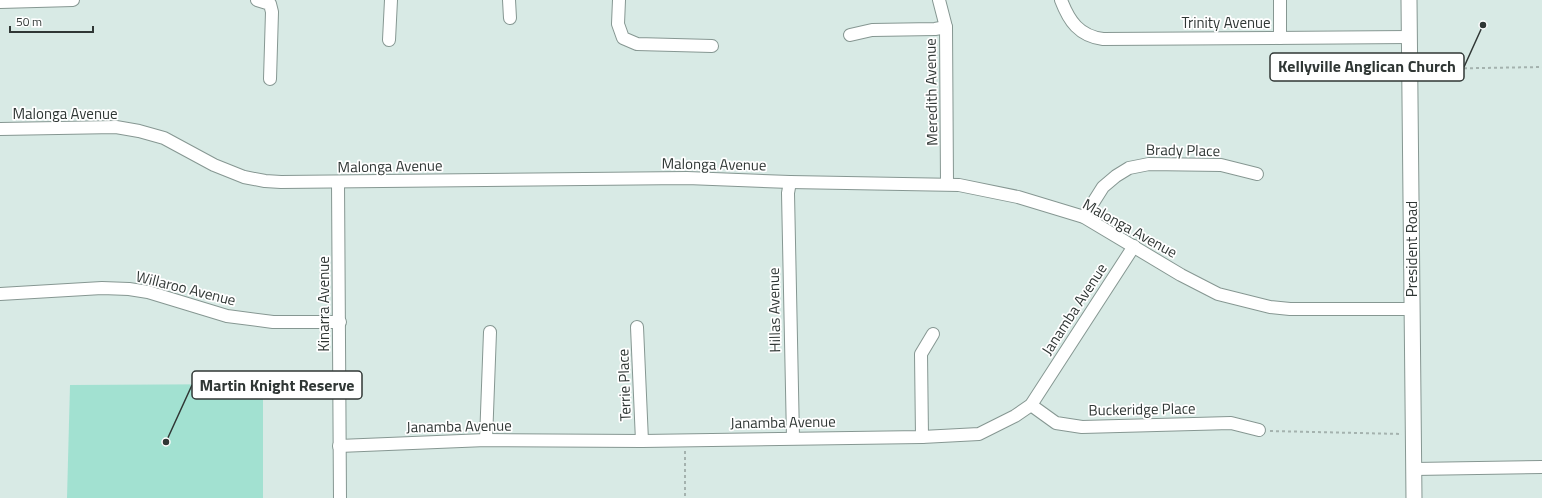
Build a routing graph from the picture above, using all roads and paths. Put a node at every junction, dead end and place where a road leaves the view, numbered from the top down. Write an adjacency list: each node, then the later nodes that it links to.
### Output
1 (72, 0): 10 (street)
2 (257, 0): 20 (street)
3 (391, 0): 16 (street)
4 (510, 0): 11 (street)
5 (619, 0): 17 (street)
6 (939, 0): 12 (street, Meredith Avenue)
7 (1061, 0): 15 (street, Trinity Avenue)
8 (1280, 0): 15 (street)
9 (1409, 0): 14 (street, President Road)
10 (0, 2)
11 (510, 18)
12 (946, 27): 13 (street); 25 (street, Meredith Avenue)
13 (850, 35)
14 (1410, 37): 15 (street, Trinity Avenue); 29 (street, President Road)
15 (1280, 38)
16 (390, 40)
17 (712, 46)
18 (1542, 67): 19 (path)
19 (1422, 69)
20 (270, 79)
21 (0, 129): 23 (street, Malonga Avenue)
22 (1257, 174): 26 (street, Brady Place)
23 (338, 182): 24 (street, Malonga Avenue); 30 (street, Kinarra Avenue)
24 (790, 182): 25 (street, Malonga Avenue); 38 (street, Hillas Avenue)
25 (947, 184): 26 (street, Malonga Avenue)
26 (1084, 217): 27 (street, Malonga Avenue)
27 (1134, 246): 29 (street, Malonga Avenue); 34 (street, Janamba Avenue)
28 (0, 294): 30 (street, Willaroo Avenue)
29 (1412, 309): 36 (street, President Road)
30 (340, 322): 42 (street, Kinarra Avenue)
31 (637, 327): 41 (street, Terrie Place)
32 (490, 332): 39 (street)
33 (932, 334): 37 (street)
34 (1032, 405): 35 (street, Buckeridge Place); 37 (street, Janamba Avenue)
35 (1259, 430): 36 (path)
36 (1414, 434): 44 (street, President Road)
37 (922, 437): 38 (street, Janamba Avenue)
38 (792, 438): 40 (street, Janamba Avenue)
39 (486, 440): 41 (street, Janamba Avenue); 42 (street, Janamba Avenue)
40 (684, 440): 41 (street, Janamba Avenue); 46 (path)
41 (642, 441)
42 (339, 446): 45 (street, Kinarra Avenue)
43 (1542, 467): 44 (street)
44 (1414, 469): 47 (street, President Road)
45 (340, 498)
46 (685, 498)
47 (1414, 498)

